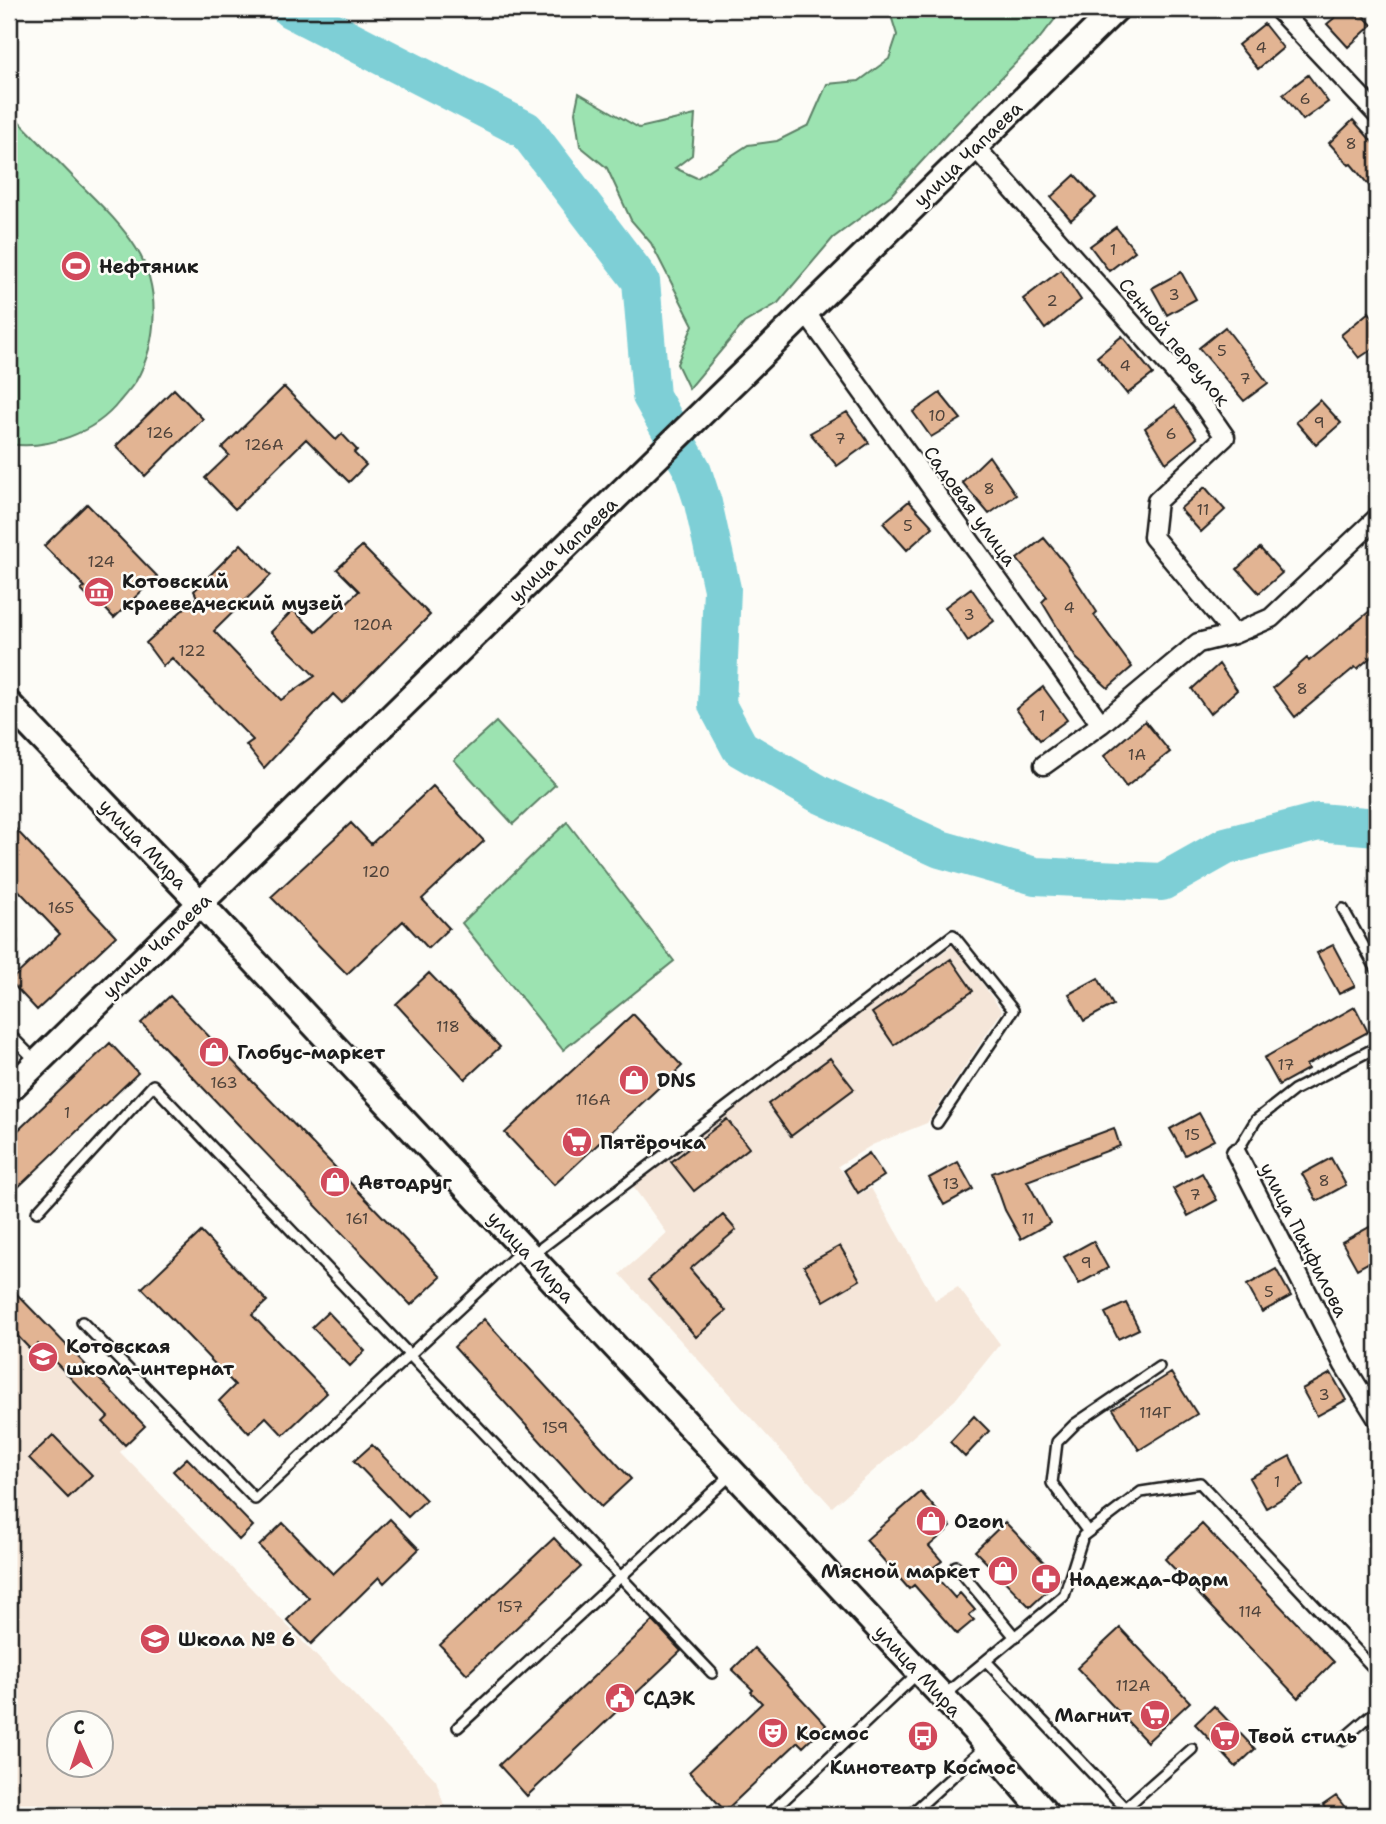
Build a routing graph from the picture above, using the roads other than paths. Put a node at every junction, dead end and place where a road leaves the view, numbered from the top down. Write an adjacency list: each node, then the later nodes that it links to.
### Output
1 (1116, 9): 4 (street, улица Чапаева)
2 (1278, 9): 3 (street)
3 (1377, 114)
4 (975, 147): 5 (street, улица Чапаева); 7 (street, Сенной переулок)
5 (806, 313): 9 (street, Садовая улица); 11 (street, улица Чапаева)
6 (1377, 518): 7 (street)
7 (1234, 634): 9 (street)
8 (9, 704): 11 (street, улица Мира)
9 (1101, 724): 10 (street)
10 (1044, 765)
11 (201, 904): 18 (street, улица Чапаева); 23 (street, улица Мира)
12 (1343, 909): 15 (lane)
13 (9, 938): 14 (lane)
14 (9, 945)
15 (1377, 970)
16 (9, 1034): 18 (lane)
17 (1377, 1047): 21 (lane)
18 (38, 1062): 19 (street, улица Чапаева)
19 (9, 1090)
20 (937, 1123): 23 (lane)
21 (1236, 1153): 27 (street, улица Панфилова)
22 (37, 1212): 25 (lane)
23 (527, 1253): 25 (lane); 28 (street, улица Мира)
24 (82, 1322): 25 (lane)
25 (410, 1355): 31 (lane)
26 (1159, 1367): 29 (lane)
27 (1377, 1418)
28 (733, 1473): 31 (lane); 34 (street, улица Мира)
29 (1088, 1532): 32 (lane); 36 (lane)
30 (956, 1566): 32 (lane)
31 (621, 1577): 35 (lane); 39 (lane)
32 (1014, 1637): 33 (lane)
33 (986, 1661): 37 (lane); 42 (lane)
34 (919, 1671): 37 (street, улица Мира); 43 (lane)
35 (712, 1672)
36 (1377, 1672)
37 (943, 1697): 41 (street, улица Мира)
38 (1377, 1710): 40 (lane)
39 (458, 1727)
40 (1342, 1740)
41 (987, 1745): 44 (lane); 45 (street, улица Мира)
42 (1192, 1749)
43 (768, 1815)
44 (910, 1815)
45 (1047, 1815)

